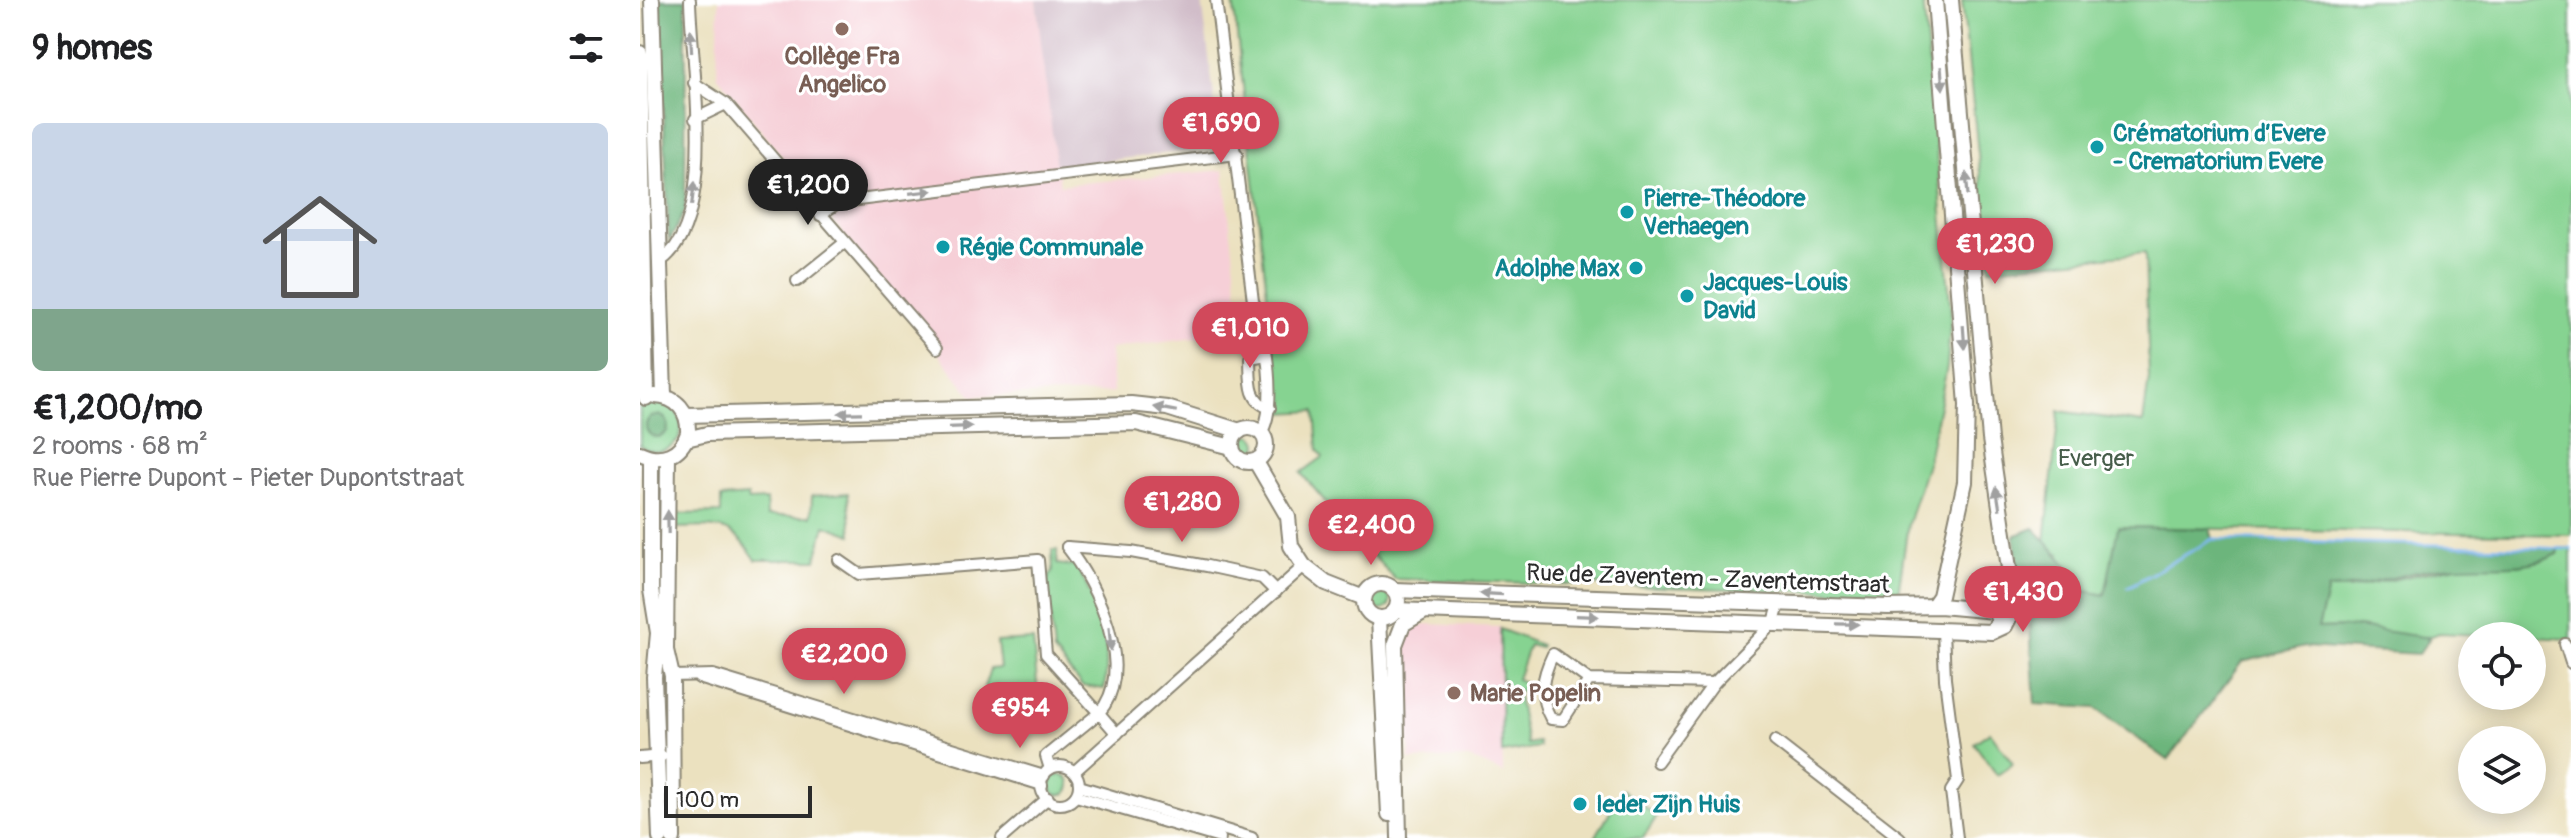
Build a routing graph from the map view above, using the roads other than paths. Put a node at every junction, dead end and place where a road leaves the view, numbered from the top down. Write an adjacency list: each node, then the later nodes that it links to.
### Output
1 (652, 0): 13 (main road)
2 (690, 0): 7 (street, one-way to 2)
3 (1216, 0): 10 (street)
4 (1935, 0): 36 (main road, one-way to 36)
5 (1951, 0): 43 (main road, one-way to 5)
6 (640, 53): 18 (main road)
7 (694, 83): 8 (street); 9 (street)
8 (726, 104): 9 (street); 11 (street)
9 (695, 119): 13 (street, one-way to 9)
10 (1237, 154): 11 (street, one-way to 10); 16 (street)
11 (820, 215): 12 (street)
12 (843, 244): 14 (street); 15 (street)
13 (661, 261): 17 (main road)
14 (797, 281)
15 (937, 348)
16 (1266, 355): 19 (street); 19 (street)
17 (664, 396): 18 (main road); 21 (main road)
18 (643, 399)
19 (1270, 408): 24 (street)
20 (885, 413): 21 (main road, one-way to 21); 22 (main road); 23 (main road, one-way to 20)
21 (686, 415): 25 (main road)
22 (886, 429): 25 (main road); 26 (main road, one-way to 26)
23 (1240, 431): 24 (main road); 26 (main road)
24 (1261, 433): 29 (main road)
25 (686, 439): 28 (main road)
26 (1232, 447): 29 (main road)
27 (645, 455): 28 (main road); 46 (main road)
28 (668, 456): 46 (main road, one-way to 28)
29 (1256, 462): 31 (main road)
30 (839, 560): 50 (street)
31 (1304, 566): 33 (street); 34 (main road)
32 (1394, 590): 34 (main road); 35 (main road, Rue de Zaventem - Zaventemstraat, one-way to 32); 39 (main road)
33 (1276, 592): 50 (street, one-way to 50); 51 (street)
34 (1364, 598): 39 (main road)
35 (1780, 602): 37 (main road, Rue de Zaventem - Zaventemstraat); 40 (street)
36 (1933, 606): 37 (main road, Rue de Zaventem - Zaventemstraat); 43 (main road, Rue de Zaventem - Zaventemstraat)
37 (1888, 607): 41 (main road)
38 (1425, 610): 39 (main road, Rue de Zaventem - Zaventemstraat); 40 (main road, Rue de Zaventem - Zaventemstraat, one-way to 40); 49 (main road)
39 (1388, 615): 49 (main road); 67 (main road)
40 (1774, 622): 41 (main road, Rue de Zaventem - Zaventemstraat, one-way to 41); 48 (street)
41 (1888, 627): 42 (main road, Rue de Zaventem - Zaventemstraat)
42 (1943, 630): 43 (main road, Rue de Zaventem - Zaventemstraat); 71 (street)
43 (1992, 632)
44 (2565, 644): 45 (street)
45 (2571, 663)
46 (665, 676): 53 (main road); 57 (street)
47 (1589, 680): 47 (street); 48 (street)
48 (1714, 683): 55 (street)
49 (1394, 696): 68 (main road)
50 (1099, 713): 51 (street); 57 (street)
51 (1117, 734): 56 (street)
52 (1775, 741): 60 (street)
53 (664, 756): 54 (street); 62 (main road); 63 (main road)
54 (640, 758)
55 (1657, 762)
56 (1074, 772): 57 (street); 58 (street)
57 (1046, 777): 59 (street)
58 (1077, 791): 59 (street); 65 (street); 66 (street)
59 (1048, 798): 61 (street)
60 (1884, 826): 69 (street); 70 (street)
61 (1015, 834): 64 (street)
62 (660, 838)
63 (673, 838)
64 (1002, 838)
65 (1220, 838)
66 (1252, 838)
67 (1390, 838)
68 (1399, 838)
69 (1878, 838)
70 (1900, 838)
71 (1957, 838)

